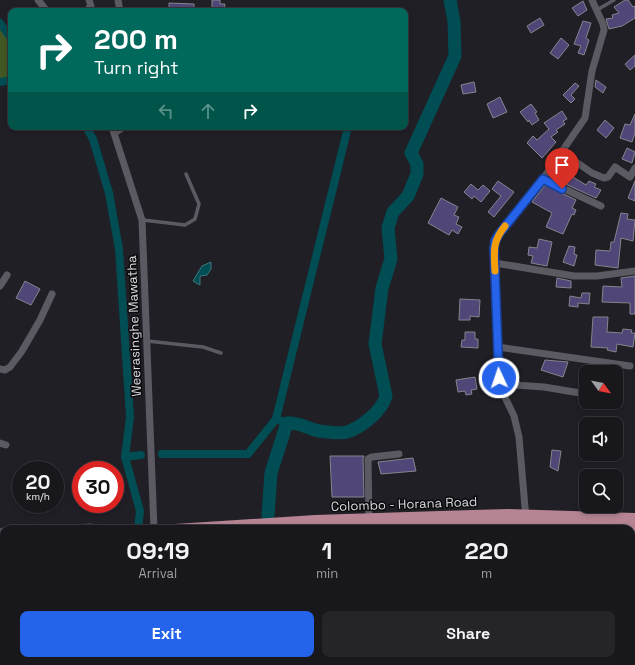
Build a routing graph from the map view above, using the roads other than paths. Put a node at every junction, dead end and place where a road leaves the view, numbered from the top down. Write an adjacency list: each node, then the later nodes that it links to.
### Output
1 (38, 0): 4 (street)
2 (592, 0): 5 (street)
3 (614, 0): 5 (lane)
4 (45, 8)
5 (598, 10): 9 (street)
6 (114, 130): 8 (street, Weerasinghe Mawatha)
7 (122, 130): 8 (lane)
8 (116, 134): 14 (street, Weerasinghe Mawatha)
9 (562, 152): 10 (street); 12 (street)
10 (635, 168)
11 (186, 174): 14 (lane)
12 (543, 179): 13 (street); 15 (street)
13 (601, 206)
14 (142, 220): 22 (street, Weerasinghe Mawatha)
15 (495, 263): 16 (street); 23 (street)
16 (635, 269)
17 (7, 275): 18 (street)
18 (0, 286)
19 (0, 290): 20 (street)
20 (0, 294)
21 (52, 294): 26 (street)
22 (147, 341): 24 (lane); 34 (street, Weerasinghe Mawatha)
23 (498, 347): 25 (street); 27 (street)
24 (221, 353)
25 (630, 366)
26 (0, 369)
27 (500, 384): 28 (street); 32 (street)
28 (579, 393)
29 (399, 454): 30 (street)
30 (369, 518): 33 (main road, Colombo - Horana Road); 35 (main road, Colombo - Horana Road)
31 (635, 518): 32 (main road, Colombo - Horana Road)
32 (526, 520): 33 (main road, Colombo - Horana Road); 37 (main road, Colombo - Horana Road)
33 (504, 522): 36 (main road, Colombo - Horana Road)
34 (154, 525)
35 (256, 525)
36 (438, 525)
37 (594, 525)

